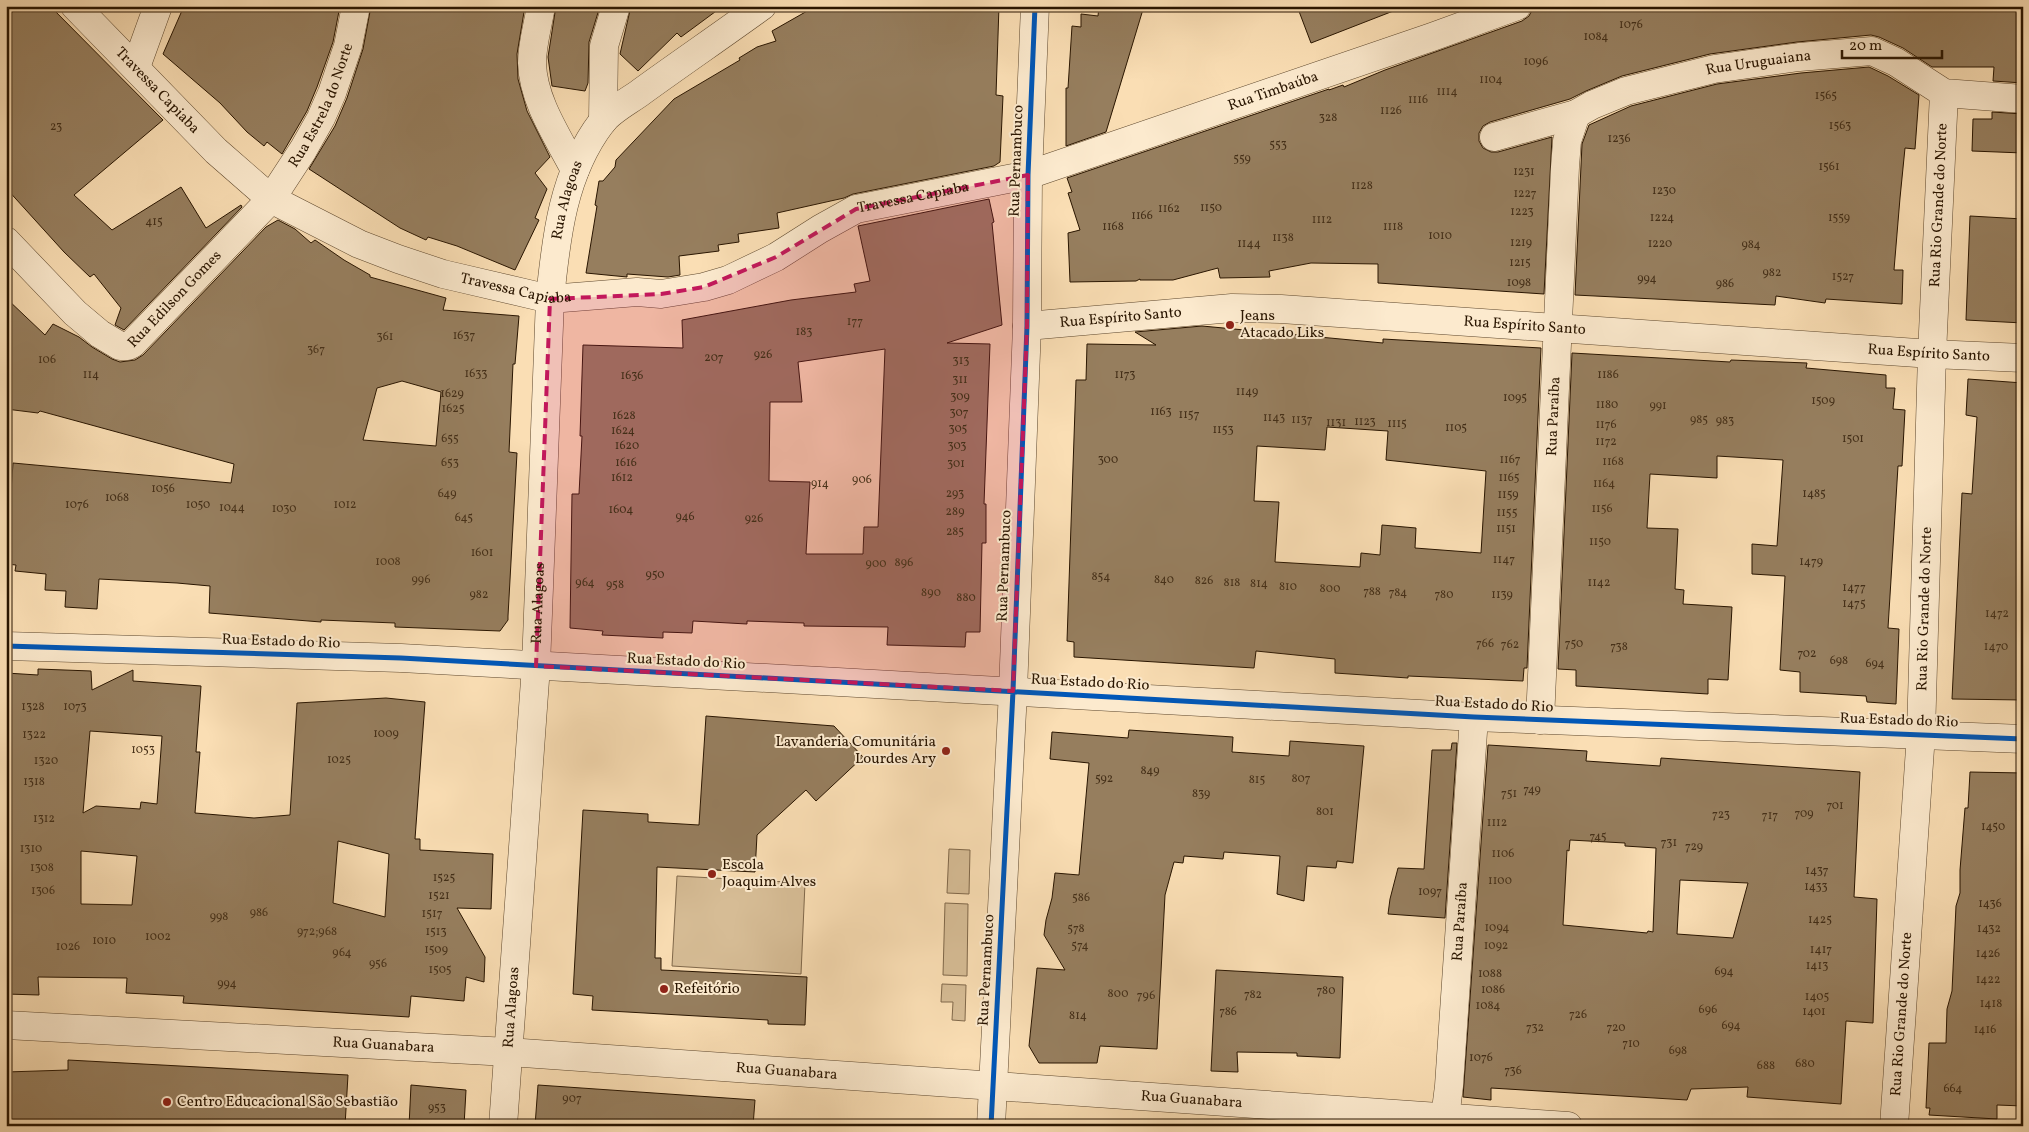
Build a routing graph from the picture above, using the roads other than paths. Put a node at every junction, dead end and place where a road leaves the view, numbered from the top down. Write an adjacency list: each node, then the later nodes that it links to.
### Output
1 (76, 6): 9 (street, Travessa Capiaba)
2 (158, 6): 9 (street)
3 (356, 6): 17 (street, Rua Estrela do Norte)
4 (541, 6): 15 (street)
5 (616, 6): 13 (street)
6 (762, 6): 13 (street, Rua Alagoas)
7 (1035, 6): 16 (street, Rua Pernambuco)
8 (1517, 6): 16 (street, Rua Timbaúba)
9 (136, 67): 17 (street, Travessa Capiaba)
10 (1944, 93): 11 (street, Rua Uruguaiana); 12 (street, Rua Uruguaiana); 22 (street, Rua Rio Grande do Norte)
11 (2023, 99)
12 (1576, 114): 14 (street, Rua Uruguaiana); 21 (street, Rua Paraíba)
13 (603, 121): 15 (street, Rua Alagoas)
14 (1494, 137)
15 (574, 170): 19 (street, Rua Alagoas)
16 (1028, 175): 19 (street, Travessa Capiaba); 20 (street, Rua Pernambuco)
17 (271, 199): 18 (street, Rua Edilson Gomes); 19 (street, Travessa Capiaba)
18 (6, 241)
19 (550, 299): 25 (street, Rua Alagoas)
20 (1027, 326): 21 (street, Rua Espírito Santo); 26 (street, Rua Pernambuco)
21 (1558, 328): 22 (street, Rua Espírito Santo); 28 (street, Rua Paraíba)
22 (1932, 354): 23 (street, Rua Espírito Santo); 29 (street, Rua Rio Grande do Norte)
23 (2023, 358)
24 (6, 646): 25 (street, Rua Estado do Rio)
25 (536, 666): 26 (street, Rua Estado do Rio); 32 (street, Rua Alagoas)
26 (1014, 691): 27 (street, Rua Estado do Rio); 33 (street, Rua Pernambuco)
27 (1474, 717): 28 (street, Rua Estado do Rio); 34 (street, Rua Paraíba)
28 (1540, 720): 29 (street, Rua Estado do Rio)
29 (1921, 734): 30 (street, Rua Estado do Rio); 38 (street, Rua Rio Grande do Norte)
30 (2023, 739)
31 (6, 1025): 32 (street, Rua Guanabara)
32 (508, 1052): 33 (street, Rua Guanabara); 35 (street, Rua Alagoas)
33 (994, 1085): 34 (street, Rua Guanabara); 36 (street, Rua Pernambuco)
34 (1444, 1121): 37 (street, Rua Guanabara)
35 (503, 1126)
36 (991, 1126)
37 (1568, 1126)
38 (1894, 1126)

